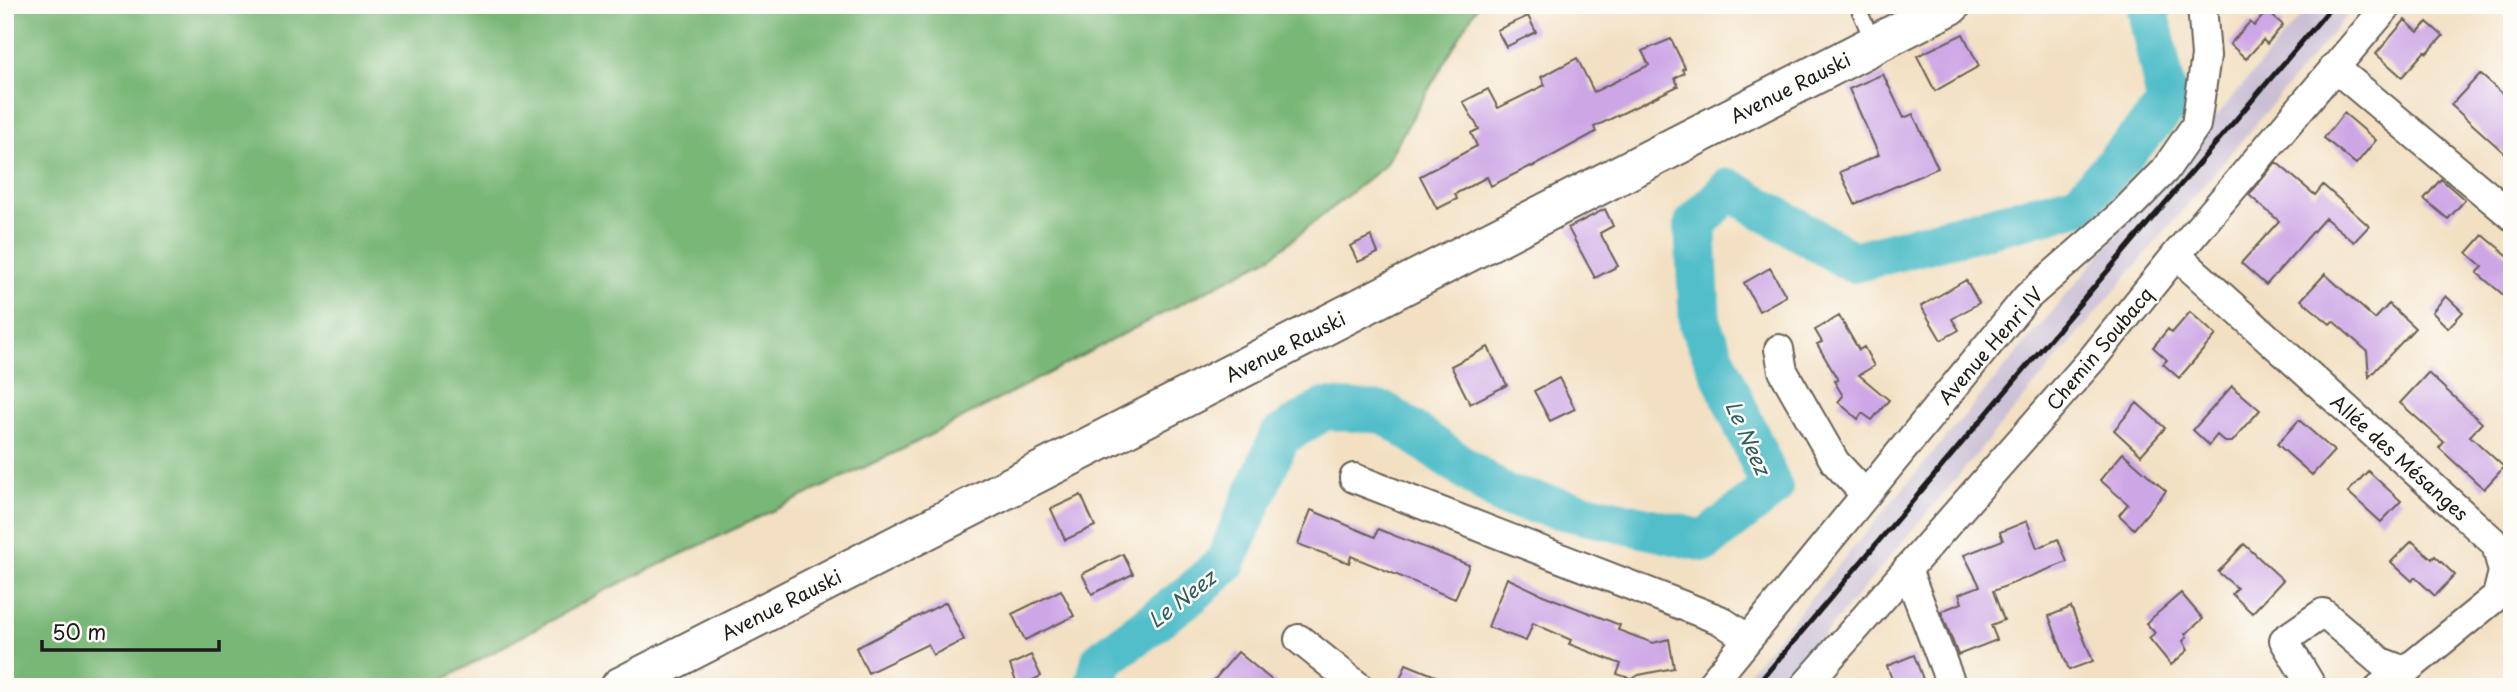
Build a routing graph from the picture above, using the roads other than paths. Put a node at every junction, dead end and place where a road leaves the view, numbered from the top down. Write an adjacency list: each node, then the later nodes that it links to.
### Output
1 (1857, 5): 5 (lane)
2 (1951, 5): 5 (main road, Avenue Rauski)
3 (2202, 5): 11 (street, Avenue Henri IV)
4 (2388, 5): 6 (street, Chemin Soubacq)
5 (1874, 44): 16 (main road, Avenue Rauski)
6 (2334, 67): 7 (street); 8 (street, Chemin Soubacq)
7 (2512, 216)
8 (2176, 255): 12 (street, Chemin Soubacq); 15 (street, Allée des Mésanges)
9 (1779, 349): 11 (street)
10 (1354, 478): 13 (street)
11 (1865, 494): 13 (street, Avenue Henri IV)
12 (1907, 569): 19 (street, Chemin Soubacq); 20 (street)
13 (1747, 638): 18 (street, Avenue Henri IV)
14 (1299, 639): 17 (street)
15 (2405, 671): 21 (street); 22 (street, Allée des Mésanges)
16 (620, 687)
17 (1359, 687)
18 (1709, 687)
19 (1804, 687)
20 (1952, 687)
21 (2312, 687)
22 (2380, 687)

